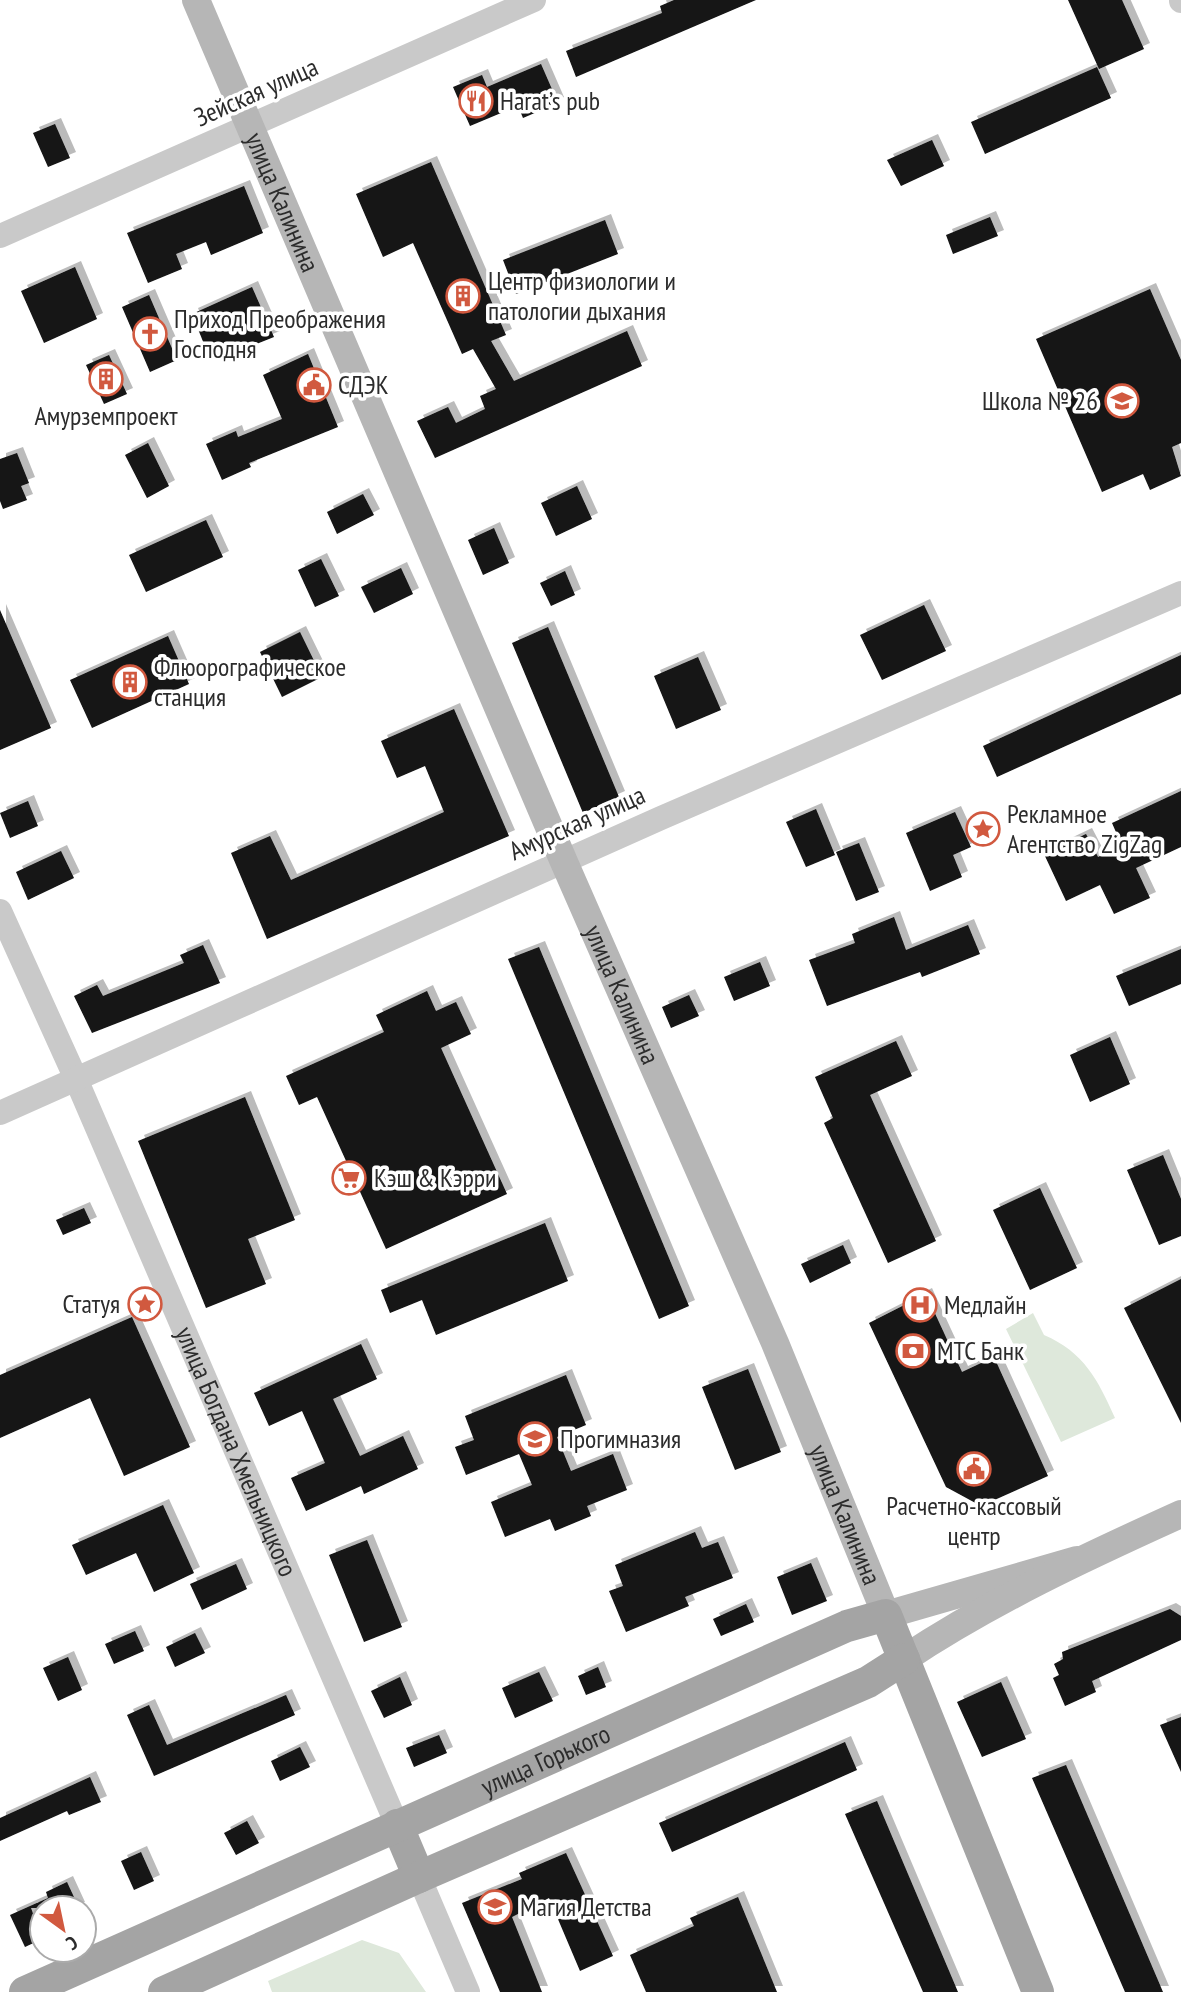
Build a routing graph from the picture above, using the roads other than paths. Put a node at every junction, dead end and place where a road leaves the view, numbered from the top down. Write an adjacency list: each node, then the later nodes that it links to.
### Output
1 (196, 0): 3 (main road, улица Калинина)
2 (534, 0): 3 (street, Зейская улица)
3 (251, 127): 4 (street, Зейская улица); 6 (main road, улица Калинина)
4 (0, 236)
5 (1181, 593): 6 (street, Амурская улица)
6 (564, 862): 8 (street, Амурская улица); 12 (main road, улица Калинина)
7 (0, 911): 8 (street, улица Богдана Хмельницкого)
8 (76, 1079): 9 (street, Амурская улица); 14 (street, улица Богдана Хмельницкого)
9 (0, 1113)
10 (1181, 1514): 11 (main road, улица Горького)
11 (1077, 1560): 12 (main road, улица Горького); 13 (main road, улица Горького)
12 (886, 1615): 13 (main road, улица Калинина); 14 (main road, улица Горького)
13 (904, 1659): 15 (main road, улица Горького); 19 (main road, улица Калинина)
14 (397, 1825): 15 (main road, улица Богдана Хмельницкого); 16 (main road, улица Горького)
15 (419, 1877): 17 (main road, улица Горького); 18 (street, улица Богдана Хмельницкого)
16 (25, 1992)
17 (164, 1992)
18 (468, 1992)
19 (1038, 1992)

